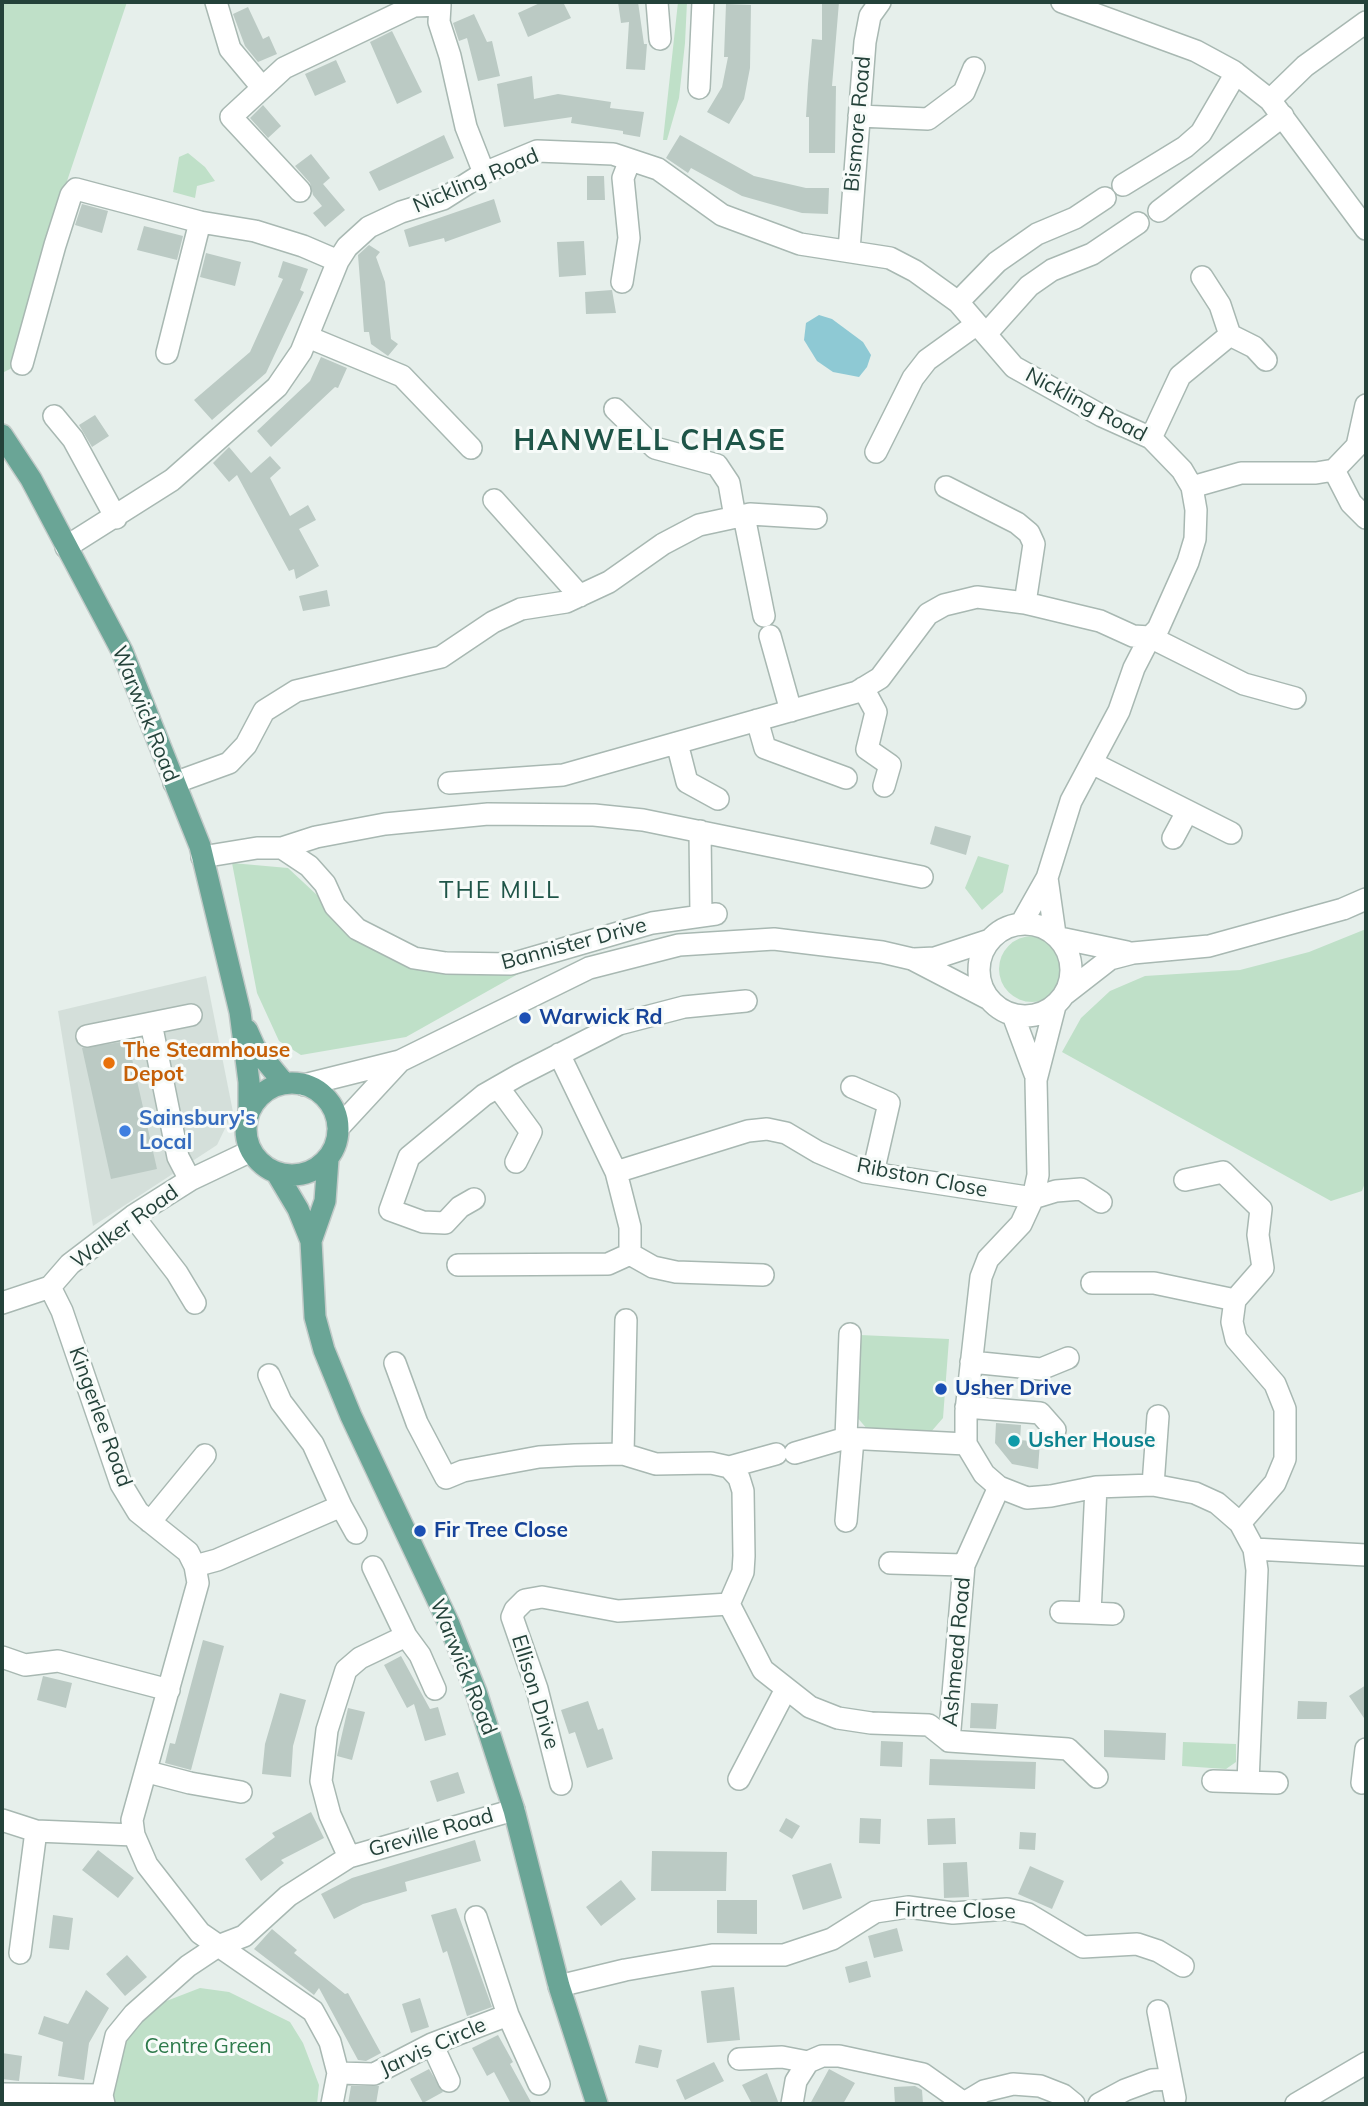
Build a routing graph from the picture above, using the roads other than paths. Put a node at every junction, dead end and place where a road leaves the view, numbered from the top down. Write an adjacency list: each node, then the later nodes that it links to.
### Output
1 (216, 2): 12 (street)
2 (657, 2): 9 (street)
3 (703, 2): 13 (street)
4 (880, 2): 15 (street, Bismore Road)
5 (1062, 2): 7 (street)
6 (446, 3): 12 (street); 17 (street)
7 (1118, 12): 11 (street)
8 (1366, 22): 14 (street)
9 (660, 39)
10 (974, 68): 15 (street)
11 (1236, 73): 14 (street); 18 (street)
12 (261, 86): 19 (street)
13 (699, 88)
14 (1277, 108): 21 (street); 24 (street)
15 (859, 116): 25 (street, Bismore Road)
16 (630, 160): 17 (street, Nickling Road); 25 (street, Nickling Road); 28 (street)
17 (484, 173): 26 (street, Nickling Road)
18 (1123, 185)
19 (300, 191)
20 (1105, 198): 29 (street)
21 (1159, 211)
22 (200, 222): 26 (street); 33 (street); 35 (street)
23 (1138, 223): 30 (street)
24 (1366, 229)
25 (849, 250): 29 (street, Nickling Road)
26 (338, 261): 32 (street, Nickling Road)
27 (1202, 277): 31 (street)
28 (622, 282)
29 (958, 302): 30 (street, Nickling Road)
30 (981, 329): 40 (street, Nickling Road); 42 (street)
31 (1230, 335): 34 (street); 40 (street)
32 (308, 337): 41 (street); 49 (street, Nickling Road)
33 (167, 353)
34 (1266, 360)
35 (22, 364)
36 (1366, 405): 43 (street)
37 (615, 409): 47 (street)
38 (54, 416): 49 (street)
39 (2, 435): 51 (main road, Warwick Road)
40 (1151, 438): 45 (street, Nickling Road)
41 (471, 448)
42 (876, 452)
43 (1334, 470): 45 (street); 48 (street)
44 (946, 487): 53 (street)
45 (1192, 487): 54 (street)
46 (494, 500): 52 (street)
47 (740, 517): 50 (street); 52 (street); 57 (street)
48 (1366, 517)
49 (116, 519): 51 (street, Nickling Road)
50 (816, 519)
51 (66, 547): 62 (main road, Warwick Road)
52 (580, 596): 62 (street)
53 (1025, 603): 54 (street); 55 (street)
54 (1150, 637): 56 (street); 60 (street)
55 (863, 688): 57 (street); 64 (street)
56 (1295, 698)
57 (791, 710): 58 (street)
58 (757, 720): 59 (street); 61 (street)
59 (677, 743): 63 (street); 65 (street)
60 (1092, 763): 66 (street); 73 (street)
61 (846, 778)
62 (174, 783): 71 (main road, Warwick Road)
63 (449, 783)
64 (884, 786)
65 (718, 799)
66 (1187, 812): 68 (street); 69 (street)
67 (700, 831): 70 (street); 70 (street, Bannister Drive); 72 (street)
68 (1231, 833)
69 (1173, 838)
70 (282, 848): 71 (street)
71 (202, 857): 83 (main road, Warwick Road)
72 (922, 877)
73 (1047, 878): 75 (street); 76 (street)
74 (1366, 899): 78 (street)
75 (1021, 924): 76 (street); 77 (street)
76 (1057, 936): 78 (street); 81 (street)
77 (990, 940): 79 (street); 80 (street)
78 (1133, 953): 81 (street)
79 (912, 959): 80 (street); 89 (street)
80 (989, 999): 85 (street)
81 (1060, 1000): 85 (street); 90 (street)
82 (746, 1001): 88 (street)
83 (240, 1012): 91 (main road, Warwick Road); 94 (main road, Warwick Road)
84 (191, 1014): 86 (street)
85 (1013, 1015): 90 (street)
86 (151, 1023): 87 (street); 102 (street)
87 (86, 1036)
88 (559, 1054): 92 (street); 99 (street)
89 (400, 1061): 91 (street); 95 (street)
90 (1036, 1080): 104 (street)
91 (294, 1084): 94 (main road); 95 (main road)
92 (498, 1087): 98 (street); 105 (street)
93 (852, 1087): 101 (street)
94 (249, 1112): 96 (main road)
95 (338, 1128): 97 (main road)
96 (251, 1151): 100 (main road); 102 (street, Walker Road)
97 (328, 1159): 100 (main road); 108 (main road, Warwick Road)
98 (516, 1162)
99 (616, 1171): 101 (street, Ribston Close); 109 (street)
100 (276, 1172): 108 (main road, Warwick Road)
101 (873, 1173): 104 (street, Ribston Close)
102 (190, 1180): 107 (street, Walker Road)
103 (1185, 1180): 114 (street)
104 (1033, 1198): 106 (street); 120 (street)
105 (474, 1199)
106 (1101, 1202)
107 (133, 1216): 113 (street, Walker Road); 116 (street)
108 (311, 1241): 165 (main road, Warwick Road)
109 (630, 1254): 110 (street); 111 (street)
110 (458, 1265)
111 (763, 1275)
112 (1092, 1283): 114 (street)
113 (50, 1287): 115 (street, Walker Road); 136 (street, Kingerlee Road)
114 (1235, 1300): 137 (street)
115 (2, 1303)
116 (195, 1303)
117 (626, 1320): 128 (street)
118 (850, 1334): 126 (street)
119 (1068, 1359): 120 (street)
120 (971, 1362): 123 (street)
121 (395, 1363): 128 (street)
122 (269, 1375): 134 (street)
123 (966, 1407): 125 (street); 127 (street)
124 (1158, 1416): 131 (street)
125 (1055, 1430)
126 (850, 1438): 127 (street); 130 (street); 135 (street)
127 (966, 1444): 132 (street)
128 (623, 1454): 130 (street)
129 (205, 1455): 136 (street)
130 (729, 1467): 145 (street)
131 (1153, 1485): 133 (street); 137 (street)
132 (999, 1487): 133 (street); 143 (street, Ashmead Road)
133 (1096, 1487): 147 (street)
134 (341, 1506): 138 (street); 142 (street)
135 (846, 1521)
136 (150, 1522): 142 (street, Kingerlee Road)
137 (1240, 1523): 139 (street)
138 (356, 1533)
139 (1254, 1549): 140 (street); 160 (street)
140 (1366, 1555)
141 (890, 1563): 143 (street)
142 (195, 1566): 153 (street)
143 (964, 1566): 154 (street, Ashmead Road)
144 (373, 1567): 149 (street)
145 (729, 1604): 152 (street, Ashmead Road); 163 (street, Ellison Drive)
146 (1062, 1612): 147 (street)
147 (1090, 1613): 148 (street)
148 (1113, 1614)
149 (406, 1636): 151 (street); 169 (street, Greville Road)
150 (2, 1657): 153 (street)
151 (435, 1689)
152 (786, 1689): 154 (street, Ashmead Road); 158 (street)
153 (169, 1690): 156 (street)
154 (949, 1741): 157 (street, Ashmead Road)
155 (1366, 1749): 162 (street)
156 (148, 1772): 164 (street); 168 (street)
157 (1097, 1777)
158 (739, 1779)
159 (1213, 1782): 160 (street)
160 (1248, 1782): 161 (street)
161 (1276, 1783)
162 (1362, 1783)
163 (561, 1784)
164 (241, 1792)
165 (514, 1810): 169 (street, Greville Road); 174 (main road, Warwick Road)
166 (2, 1820): 167 (street)
167 (36, 1831): 168 (street); 172 (street)
168 (134, 1835): 171 (street)
169 (349, 1857): 171 (street, Greville Road)
170 (476, 1917): 176 (street, Jarvis Circle)
171 (218, 1946): 181 (street); 185 (street)
172 (20, 1953)
173 (1183, 1966): 174 (street, Firtree Close)
174 (559, 1986): 187 (main road, Warwick Road)
175 (1158, 2011): 191 (street)
176 (508, 2015): 177 (street, Jarvis Circle); 183 (street)
177 (432, 2044): 181 (street, Jarvis Circle); 182 (street)
178 (739, 2059): 179 (street)
179 (807, 2062): 188 (street); 189 (street)
180 (1366, 2063): 192 (street)
181 (338, 2073): 186 (street)
182 (449, 2081)
183 (539, 2084)
184 (2, 2094): 185 (street)
185 (103, 2099)
186 (332, 2104)
187 (597, 2104)
188 (792, 2104)
189 (965, 2104): 190 (street)
190 (1074, 2104)
191 (1099, 2104)
192 (1296, 2104)

